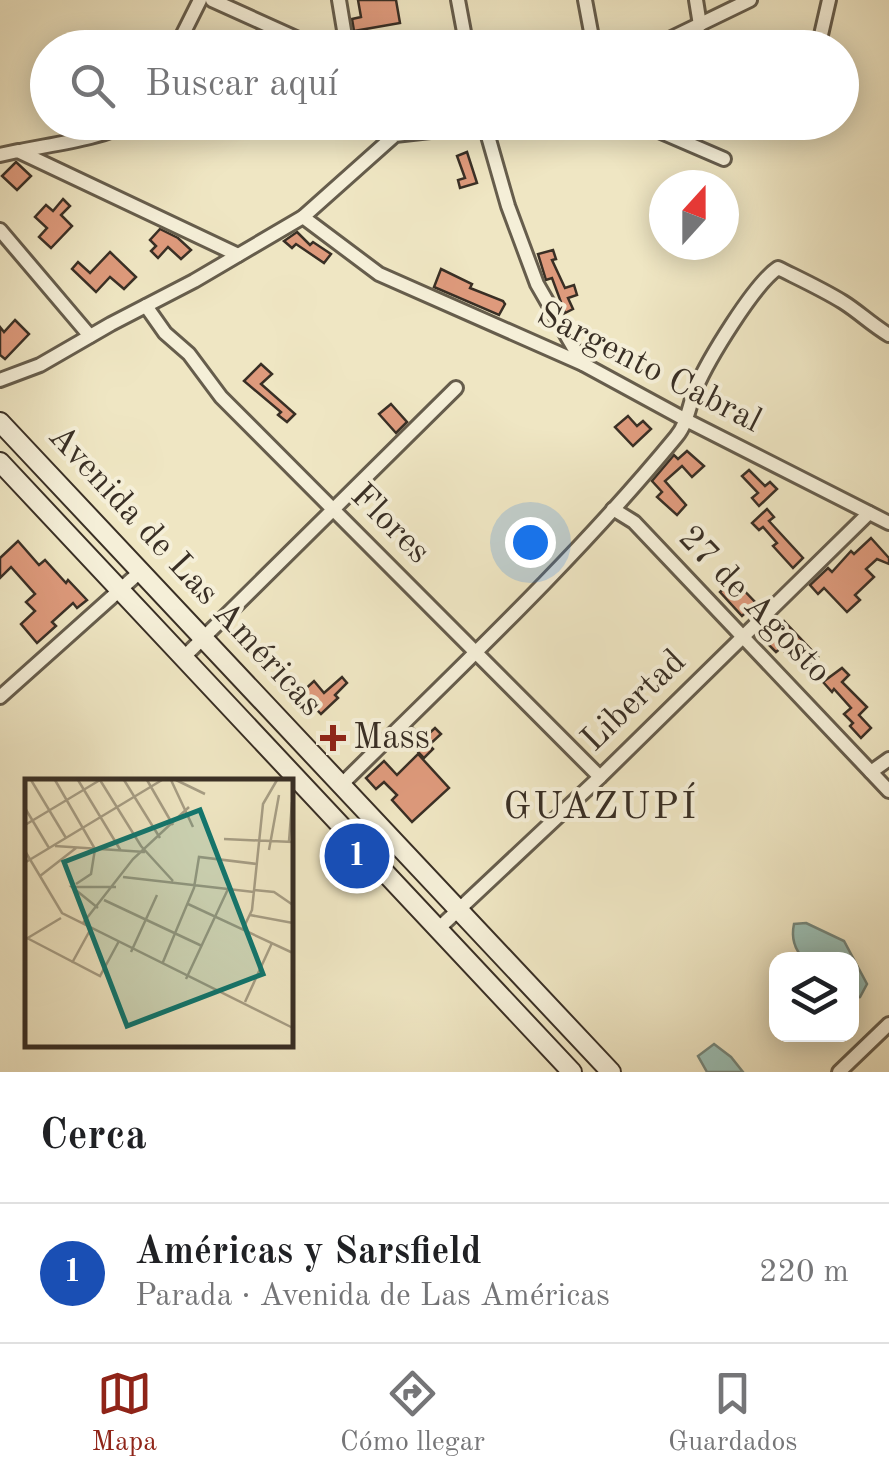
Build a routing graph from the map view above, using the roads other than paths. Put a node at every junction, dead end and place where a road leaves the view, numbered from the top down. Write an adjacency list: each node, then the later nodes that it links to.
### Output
1 (200, 0): 10 (street)
2 (212, 0): 11 (street)
3 (340, 0): 12 (street)
4 (458, 0): 13 (street)
5 (585, 0): 14 (street)
6 (696, 0): 9 (street)
7 (750, 0): 9 (street)
8 (830, 0): 16 (street)
9 (700, 26): 15 (street)
10 (185, 30)
11 (278, 30)
12 (344, 30)
13 (463, 30)
14 (591, 30)
15 (691, 30)
16 (822, 30)
17 (70, 140): 21 (street)
18 (389, 140): 24 (street)
19 (489, 140): 30 (street)
20 (680, 140): 23 (street)
21 (18, 151): 22 (street); 26 (street)
22 (0, 155)
23 (724, 159)
24 (303, 217): 26 (street); 30 (street, Sargento Cabral)
25 (0, 230): 29 (street)
26 (238, 255): 27 (street)
27 (146, 306): 29 (street); 36 (street, Flores)
28 (889, 335): 33 (street)
29 (90, 336): 31 (street)
30 (583, 364): 33 (street, Sargento Cabral)
31 (0, 380)
32 (456, 388): 36 (street)
33 (686, 420): 37 (street); 38 (street, Sargento Cabral)
34 (0, 422): 40 (main road, Avenida de Las Américas)
35 (0, 462): 41 (main road, Avenida de Las Américas)
36 (333, 510): 43 (street); 44 (street, Flores)
37 (613, 510): 42 (street, 27 de Agosto); 44 (street)
38 (869, 513): 39 (street, Sargento Cabral); 42 (street, Libertad)
39 (889, 523)
40 (141, 571): 41 (street); 43 (main road, Avenida de Las Américas)
41 (120, 590): 45 (main road, Avenida de Las Américas); 46 (street)
42 (743, 636): 48 (street, 27 de Agosto); 49 (street, Libertad)
43 (204, 638): 45 (street); 50 (main road, Avenida de Las Américas)
44 (475, 652): 49 (street, Flores); 50 (street)
45 (184, 657): 53 (main road, Avenida de Las Américas)
46 (0, 697)
47 (889, 759): 48 (street)
48 (871, 772): 51 (street, 27 de Agosto)
49 (600, 777): 52 (street, Libertad)
50 (342, 785): 52 (main road, Avenida de Las Américas)
51 (889, 791)
52 (459, 910): 53 (street, Libertad); 56 (main road, Avenida de Las Américas)
53 (438, 929): 55 (main road, Avenida de Las Américas)
54 (889, 1024): 57 (street)
55 (572, 1072)
56 (611, 1072)
57 (838, 1072)

